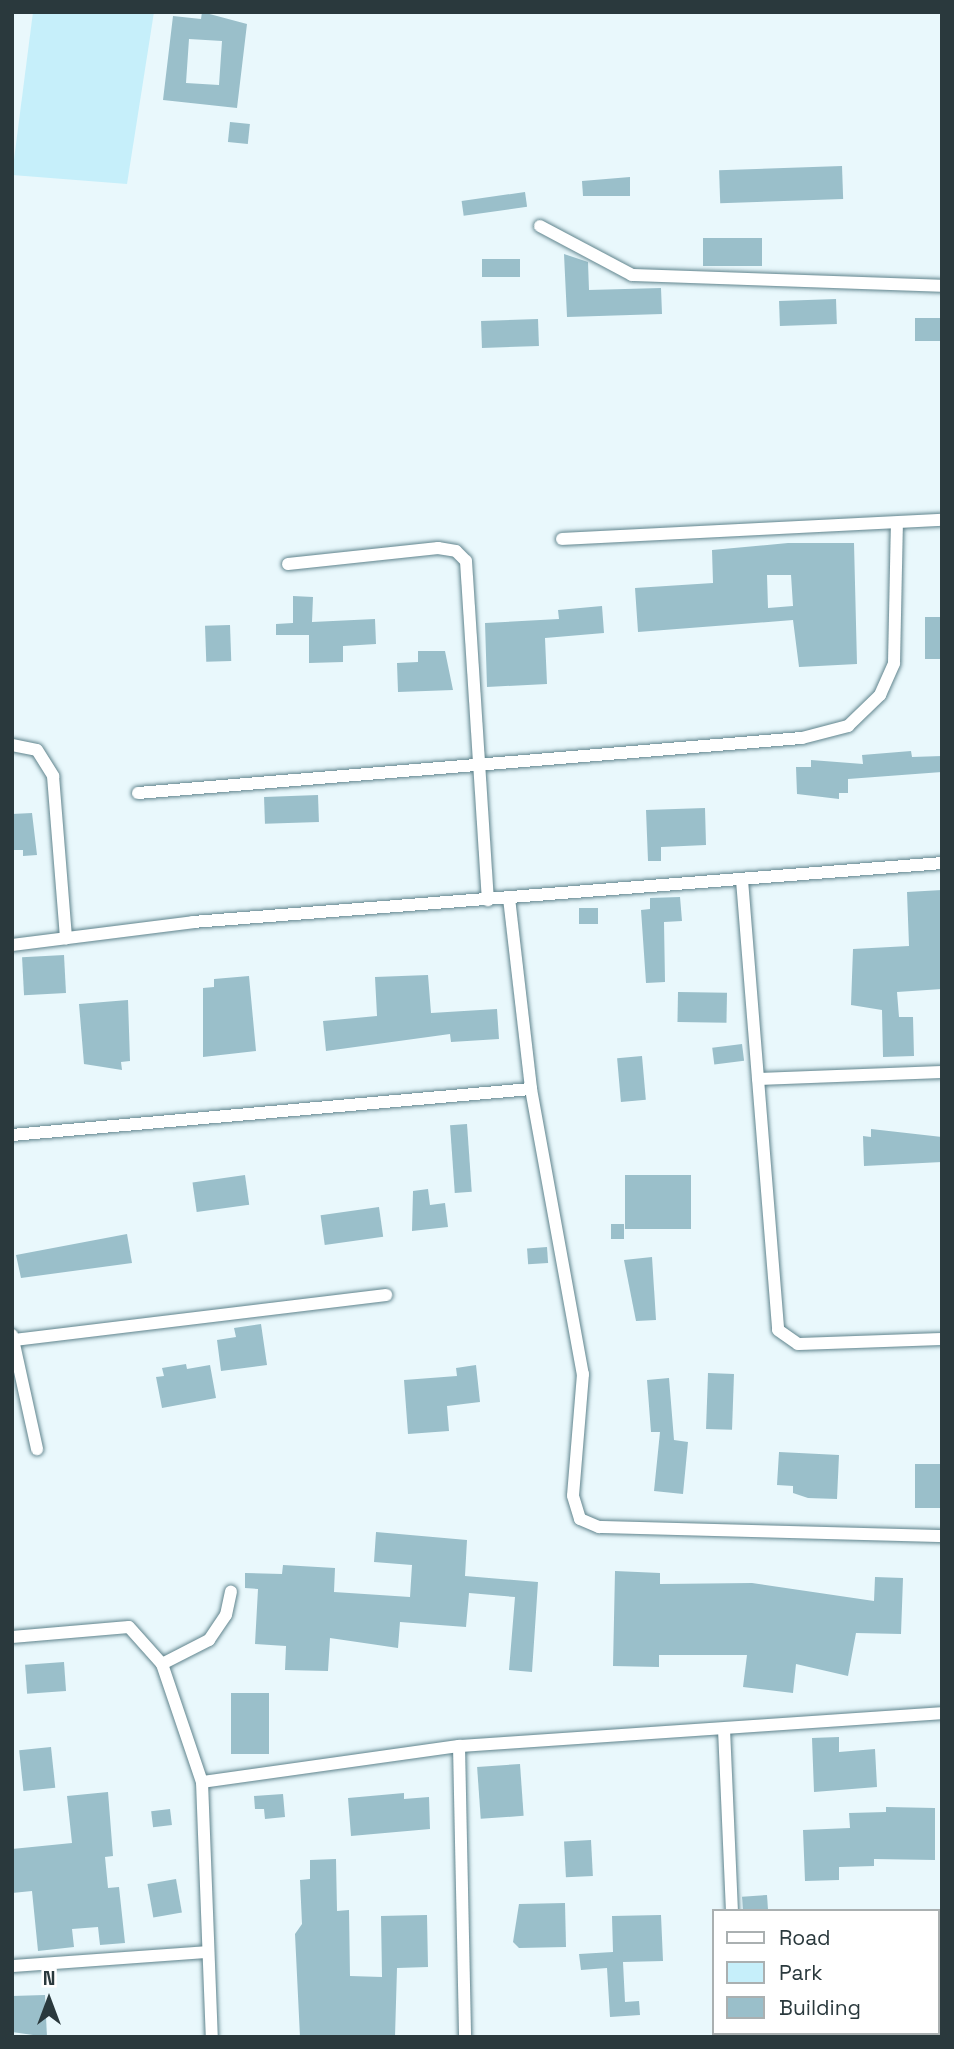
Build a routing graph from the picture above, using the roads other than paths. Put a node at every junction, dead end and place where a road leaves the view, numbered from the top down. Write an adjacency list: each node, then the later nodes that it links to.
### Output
1 (540, 226): 2 (street)
2 (942, 286)
3 (942, 520): 4 (street)
4 (897, 524): 5 (street); 8 (street)
5 (562, 539)
6 (288, 564): 8 (street)
7 (12, 745): 14 (street)
8 (476, 768): 9 (street); 13 (street)
9 (138, 793)
10 (942, 863): 11 (street)
11 (742, 880): 12 (street); 17 (street)
12 (509, 898): 13 (street); 18 (street)
13 (488, 900): 14 (street)
14 (66, 938): 15 (street)
15 (12, 945)
16 (942, 1072): 17 (street)
17 (758, 1079): 22 (street)
18 (531, 1089): 19 (street); 24 (street)
19 (12, 1135)
20 (386, 1295): 21 (street)
21 (13, 1338): 23 (street)
22 (942, 1339)
23 (37, 1449)
24 (942, 1536)
25 (231, 1592): 27 (street)
26 (12, 1637): 27 (street)
27 (162, 1664): 31 (street)
28 (942, 1713): 29 (street)
29 (724, 1729): 30 (street); 32 (street)
30 (459, 1746): 31 (street); 36 (street)
31 (202, 1782): 33 (street)
32 (732, 1909)
33 (206, 1952): 34 (street); 35 (street)
34 (12, 1966)
35 (212, 2037)
36 (465, 2037)

